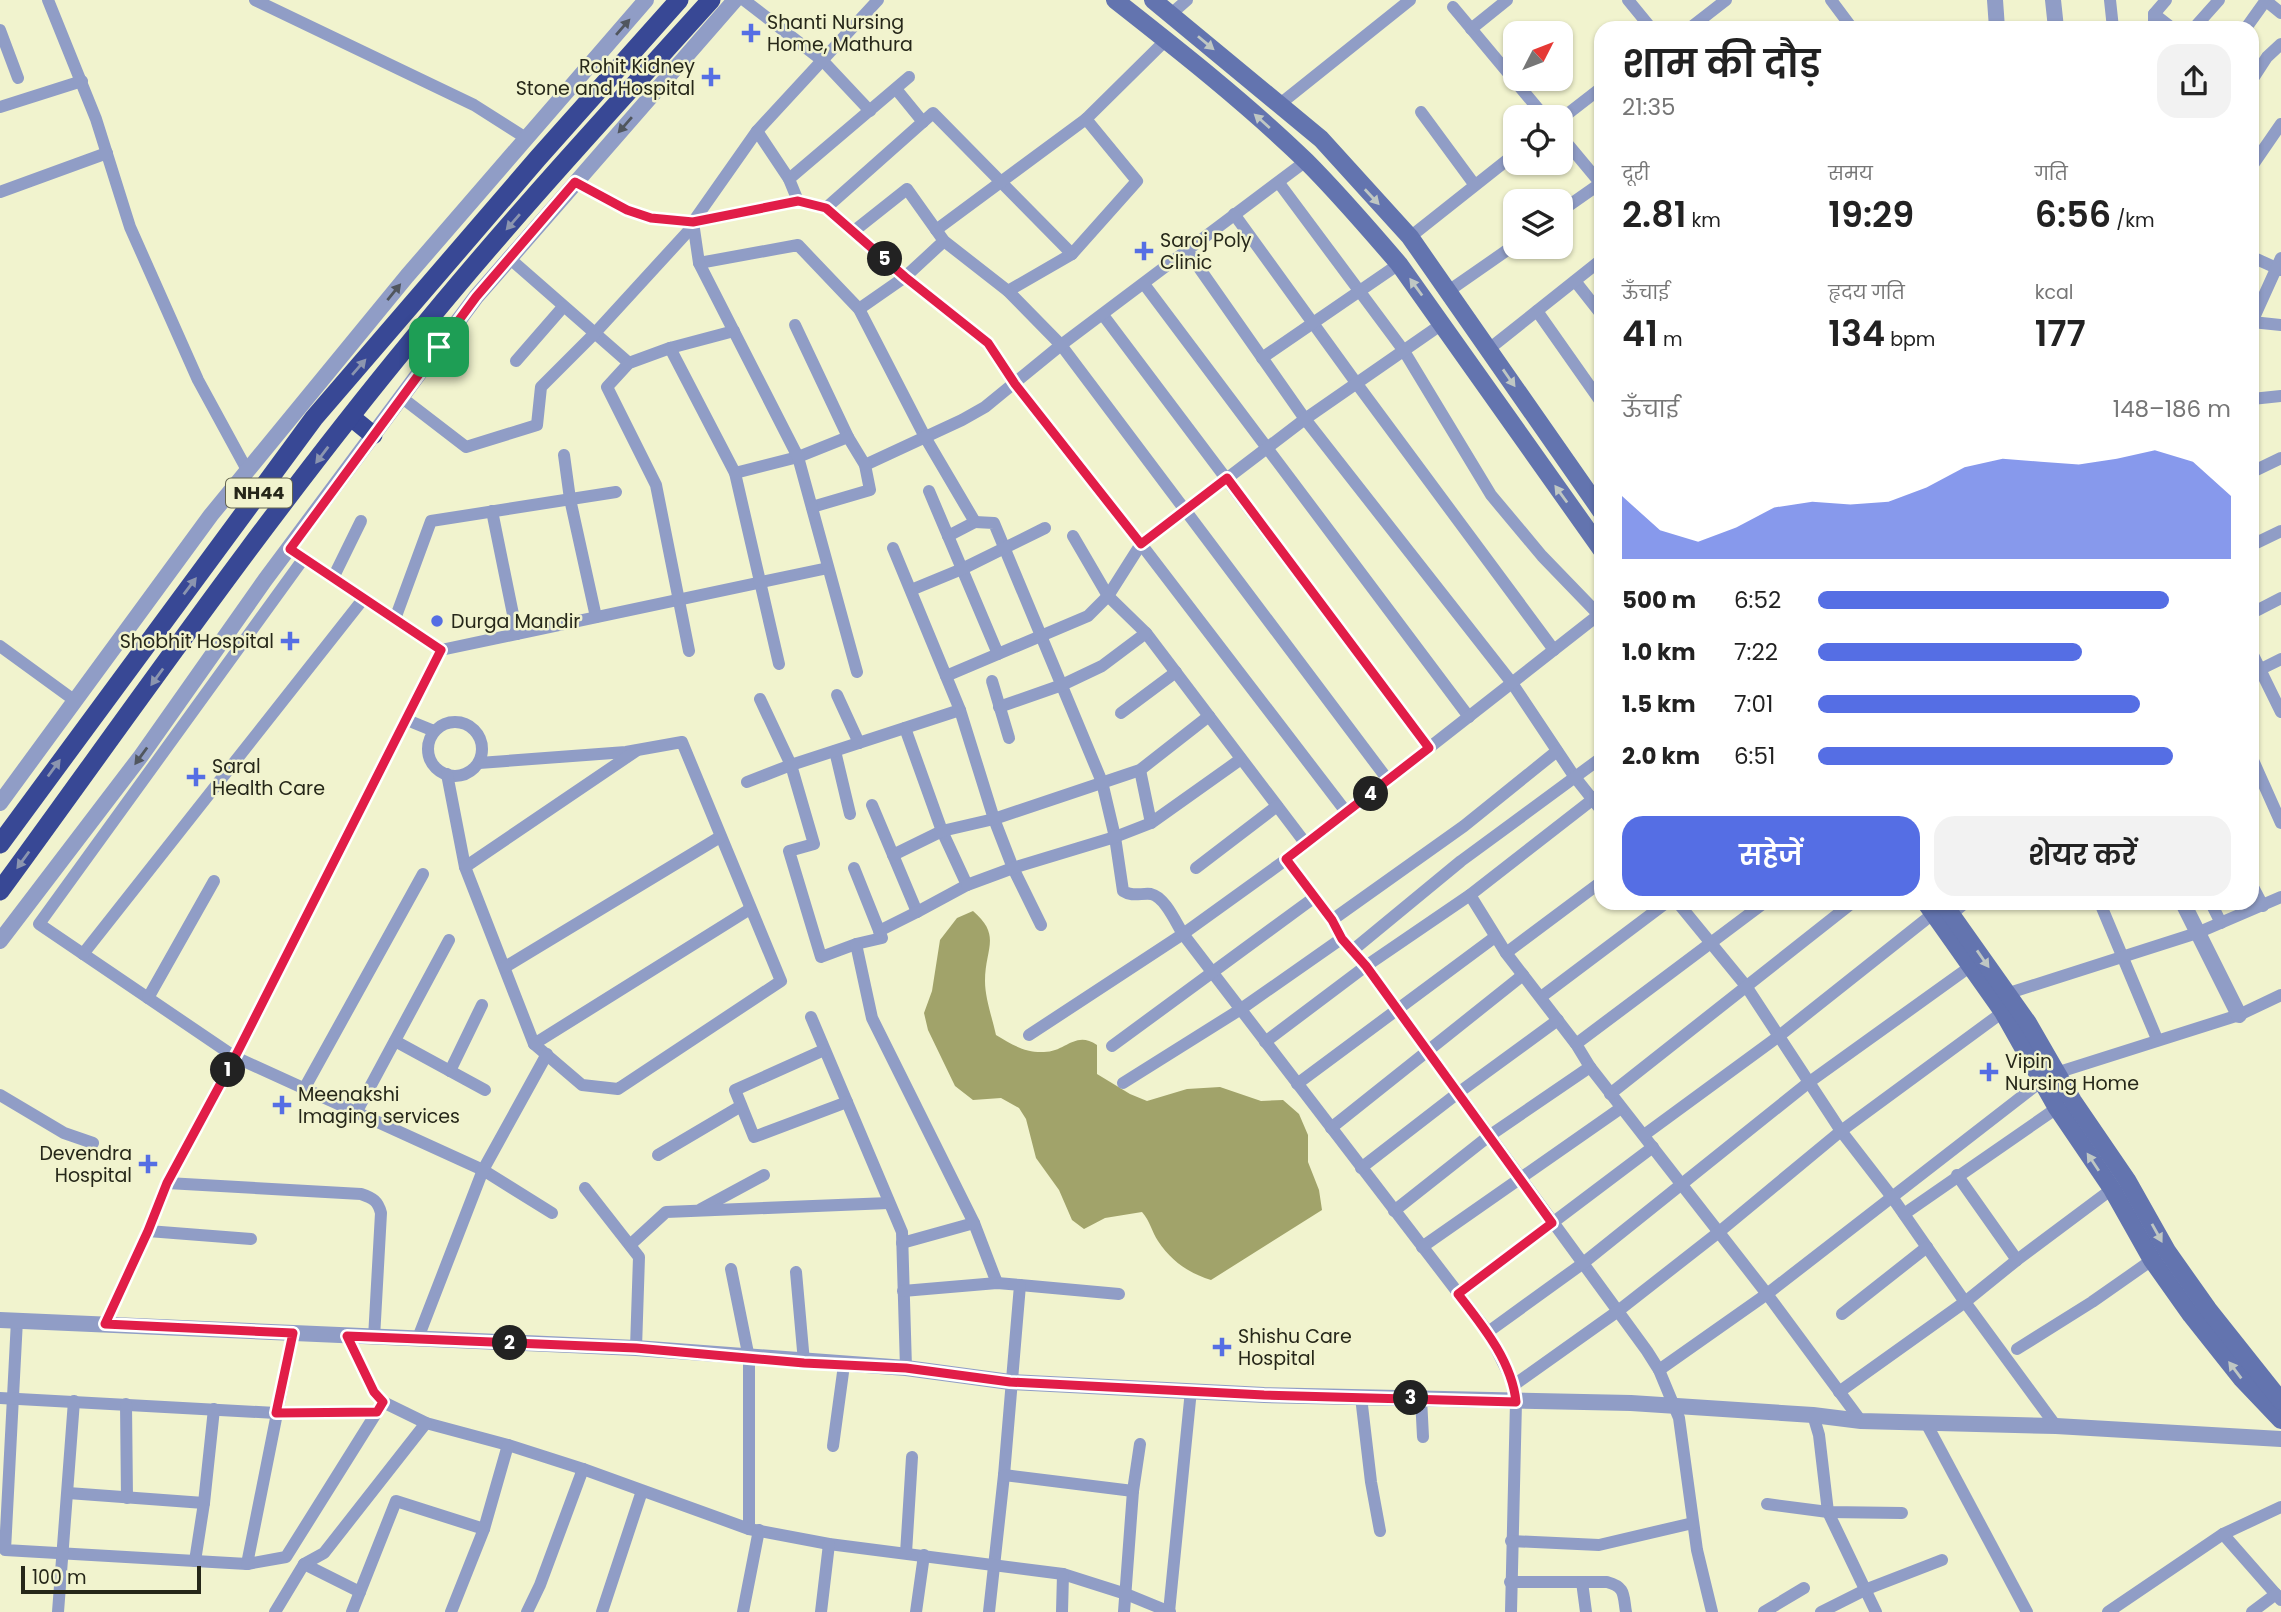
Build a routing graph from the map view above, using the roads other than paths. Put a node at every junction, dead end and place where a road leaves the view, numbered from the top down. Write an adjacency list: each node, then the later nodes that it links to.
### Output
1 (48, 0): 45 (street)
2 (255, 0): 58 (street)
3 (646, 0): 58 (street, one-way to 3)
4 (679, 0): 122 (highway, NH44, one-way to 4)
5 (711, 0): 123 (highway, NH44, one-way to 123)
6 (735, 0): 67 (street, one-way to 67)
7 (744, 0): 41 (street)
8 (878, 0): 41 (street)
9 (1115, 0): 39 (main road)
10 (1153, 0): 25 (main road)
11 (1187, 0): 25 (street)
12 (1410, 0): 48 (street)
13 (1507, 0): 37 (street)
14 (1628, 0): 27 (street)
15 (1726, 0): 28 (street)
16 (1831, 0): 29 (street)
17 (1995, 0): 30 (street)
18 (2053, 0): 31 (street)
19 (2110, 0): 32 (street)
20 (2166, 0): 26 (street)
21 (2219, 0): 35 (street)
22 (2266, 0): 24 (street); 36 (street)
23 (1453, 7): 37 (street)
24 (2281, 13)
25 (1171, 14): 48 (main road, one-way to 48)
26 (2154, 14): 33 (street); 34 (street)
27 (1645, 21)
28 (1699, 21)
29 (1847, 21)
30 (1996, 21)
31 (2055, 21)
32 (2112, 21)
33 (2154, 21)
34 (2163, 21)
35 (2200, 21)
36 (2251, 21)
37 (1471, 29): 49 (street)
38 (0, 30): 44 (street)
39 (1166, 40): 54 (street); 62 (main road, one-way to 39)
40 (2281, 44): 42 (street)
41 (823, 61): 52 (street); 57 (street)
42 (2259, 69)
43 (909, 77): 46 (street)
44 (18, 78)
45 (82, 81): 50 (street); 60 (street)
46 (896, 89): 52 (street); 55 (street)
47 (1594, 93): 51 (street)
48 (1280, 104): 79 (main road, one-way to 79)
49 (1535, 105)
50 (0, 107)
51 (1573, 110)
52 (870, 111): 65 (street)
53 (1421, 112): 69 (street)
54 (1086, 119): 66 (street); 83 (street)
55 (923, 122): 66 (street); 74 (street)
56 (2281, 124): 61 (street)
57 (757, 131): 65 (street); 76 (street)
58 (526, 138): 122 (street, one-way to 58)
59 (1573, 150): 64 (street)
60 (107, 153): 71 (street); 134 (street)
61 (2259, 156)
62 (1306, 161): 68 (street); 87 (main road)
63 (1503, 163): 69 (street)
64 (1594, 175)
65 (789, 179): 72 (street)
66 (1000, 181): 77 (street); 83 (street)
67 (575, 182): 76 (street); 84 (street)
68 (1279, 183): 75 (street); 93 (street)
69 (1474, 184): 79 (street)
70 (1594, 188): 73 (street)
71 (0, 192)
72 (798, 201): 74 (street); 76 (street)
73 (1573, 203)
74 (826, 208): 78 (street)
75 (1234, 214): 81 (street); 102 (street)
76 (693, 224): 86 (street); 108 (street)
77 (936, 230): 78 (street); 80 (street)
78 (854, 231): 90 (street)
79 (1410, 237): 95 (main road)
80 (944, 240): 90 (street); 94 (street)
81 (1188, 252): 92 (street); 113 (street)
82 (1503, 253): 95 (street)
83 (1072, 254): 94 (street)
84 (509, 258): 97 (street); 120 (street)
85 (2259, 259): 88 (street)
86 (699, 263): 99 (street); 107 (street)
87 (1399, 264): 93 (street); 104 (main road, one-way to 87)
88 (2279, 265): 98 (street)
89 (1594, 266): 91 (street)
90 (905, 277): 99 (street); 116 (street)
91 (1575, 281): 96 (street); 100 (street)
92 (1144, 284): 101 (street); 128 (street)
93 (1359, 290): 102 (street); 112 (street)
94 (1008, 291): 109 (street)
95 (1447, 292): 111 (main road)
96 (1594, 305)
97 (563, 307): 108 (street); 114 (street)
98 (2259, 307)
99 (859, 309): 126 (street)
100 (1537, 311): 111 (street); 118 (street)
101 (1103, 314): 109 (street); 136 (street)
102 (1313, 323): 113 (street); 117 (street)
103 (2259, 323): 106 (street)
104 (1442, 324): 112 (street); 150 (main road, one-way to 104)
105 (795, 325): 127 (street)
106 (2281, 325)
107 (734, 331): 110 (street); 130 (street)
108 (595, 333): 115 (street); 120 (street)
109 (1061, 345): 116 (street); 143 (street)
110 (670, 348): 115 (street); 135 (street)
111 (1489, 349): 139 (main road, one-way to 139)
112 (1404, 351): 117 (street); 166 (street)
113 (1262, 358): 124 (street)
114 (516, 361)
115 (629, 363): 165 (street)
116 (1015, 384): 126 (street); 152 (street)
117 (1357, 384): 124 (street); 176 (street)
118 (1594, 392)
119 (2281, 396): 121 (street)
120 (401, 397): 125 (street)
121 (2259, 398)
122 (307, 412): 134 (street); 231 (highway, NH44, one-way to 122)
123 (351, 418): 125 (highway); 243 (highway, NH44, one-way to 243)
124 (1305, 419): 128 (street); 187 (street)
125 (373, 435): 154 (street)
126 (925, 437): 132 (street); 145 (street)
127 (848, 438): 130 (street); 132 (street)
128 (1269, 447): 136 (street); 197 (street)
129 (564, 455): 140 (street)
130 (798, 457): 135 (street); 141 (street)
131 (2281, 458): 133 (street)
132 (865, 465): 141 (street)
133 (2259, 469)
134 (247, 470): 191 (street)
135 (735, 473): 160 (street)
136 (1227, 478): 143 (street); 203 (street)
137 (929, 491): 148 (street)
138 (616, 492): 140 (street)
139 (1594, 498)
140 (570, 499): 142 (street); 168 (street)
141 (812, 507): 157 (street)
142 (492, 511): 169 (street); 172 (street)
143 (1184, 511): 152 (street); 215 (street)
144 (361, 521): 159 (street)
145 (975, 522): 148 (street); 155 (street)
146 (1045, 528): 155 (street)
147 (2281, 531): 151 (street)
148 (948, 536): 158 (street)
149 (1073, 536): 162 (street)
150 (1594, 539)
151 (2259, 542)
152 (1141, 544): 162 (street); 223 (street)
153 (893, 548): 161 (street)
154 (290, 549): 156 (street); 272 (street, one-way to 272)
155 (1005, 549): 158 (street); 173 (street)
156 (304, 558): 159 (street); 277 (street)
157 (828, 568): 160 (street); 183 (street)
158 (962, 569): 161 (street); 178 (street)
159 (333, 578): 163 (street)
160 (761, 583): 165 (street); 180 (street)
161 (911, 590): 185 (street)
162 (1108, 596): 171 (street); 173 (street)
163 (363, 598): 169 (street); 277 (street)
164 (2281, 598): 167 (street)
165 (679, 600): 168 (street); 177 (street)
166 (1594, 608)
167 (2259, 609)
168 (596, 617): 172 (street)
169 (395, 619): 175 (street)
170 (1594, 619): 176 (street)
171 (1146, 633): 184 (street); 188 (street)
172 (517, 634): 175 (street)
173 (1041, 636): 178 (street); 188 (street)
174 (0, 646): 191 (street)
175 (441, 650): 198 (street)
176 (1554, 650): 187 (street)
177 (689, 651)
178 (998, 654): 185 (street)
179 (2281, 659): 182 (street)
180 (779, 664)
181 (2259, 665): 182 (street)
182 (2261, 669): 194 (street)
183 (858, 672)
184 (1175, 672): 195 (street); 196 (street)
185 (946, 676): 193 (street)
186 (992, 681): 192 (street)
187 (1512, 683): 197 (street); 206 (street)
188 (1062, 685): 192 (street); 217 (street)
189 (837, 695): 202 (street)
190 (760, 699): 210 (street)
191 (74, 700): 218 (street)
192 (999, 707): 201 (street)
193 (960, 710): 199 (street); 225 (street)
194 (2281, 712)
195 (1121, 713)
196 (1209, 716): 207 (street); 211 (street)
197 (1469, 717): 203 (street)
198 (407, 720): 200 (street); 306 (street)
199 (905, 728): 202 (street); 228 (street)
200 (434, 731): 208 (street); 212 (street)
201 (1009, 738)
202 (859, 743): 205 (street)
203 (1429, 748): 215 (street)
204 (638, 750): 208 (street); 229 (street); 235 (street)
205 (835, 751): 210 (street); 224 (street)
206 (1557, 751): 214 (street); 263 (street)
207 (1241, 759): 222 (street); 226 (street)
208 (479, 763): 212 (street)
209 (1594, 763): 214 (street)
210 (791, 765): 216 (street); 274 (street)
211 (1140, 770): 217 (street); 226 (street)
212 (447, 774): 235 (street)
213 (2259, 774): 227 (street)
214 (1574, 776): 219 (street); 275 (street)
215 (1388, 780): 223 (street)
216 (747, 782)
217 (1102, 782): 225 (street); 230 (street)
218 (3, 794)
219 (1594, 797)
220 (1594, 804): 244 (street)
221 (872, 805): 233 (street)
222 (1277, 806): 232 (street); 238 (street)
223 (1347, 813): 232 (street)
224 (850, 814)
225 (994, 819): 228 (street); 237 (street)
226 (1151, 823): 230 (street)
227 (2281, 823)
228 (942, 831): 233 (street); 241 (street)
229 (720, 837): 250 (street); 281 (street)
230 (1115, 837): 237 (street); 268 (street)
231 (0, 844)
232 (1306, 844): 234 (street)
233 (893, 855): 262 (street)
234 (1286, 859): 245 (street); 268 (street)
235 (465, 867): 281 (street)
236 (854, 867): 266 (street)
237 (1013, 868): 241 (street); 265 (street)
238 (1196, 868)
239 (423, 874): 313 (street)
240 (214, 881): 287 (street)
241 (967, 885): 262 (street)
242 (1594, 887): 276 (street)
243 (0, 891)
244 (1470, 895): 269 (street); 279 (street)
245 (1315, 897): 263 (street); 282 (street)
246 (2281, 897): 248 (street)
247 (2259, 898): 248 (street)
248 (2263, 906): 249 (street)
249 (2259, 908)
250 (750, 909): 300 (street); 305 (street)
251 (1657, 910): 286 (street)
252 (1684, 910): 273 (street)
253 (1755, 910): 273 (street)
254 (1843, 910): 284 (street)
255 (1940, 910): 296 (street)
256 (1945, 910): 280 (main road)
257 (1946, 910): 288 (main road, one-way to 288)
258 (2103, 910): 278 (street)
259 (2186, 910): 267 (street)
260 (2214, 910): 264 (street)
261 (2253, 910): 264 (street)
262 (918, 912): 266 (street)
263 (1332, 920): 270 (street)
264 (2221, 923): 267 (street)
265 (1041, 925)
266 (879, 931): 274 (street)
267 (2197, 933): 278 (street); 292 (street)
268 (1183, 934): 282 (street); 295 (street)
269 (1495, 937): 276 (street); 291 (street)
270 (1342, 939): 275 (street); 290 (street)
271 (449, 940): 298 (street)
272 (0, 941)
273 (1711, 943): 284 (street); 301 (street)
274 (856, 944): 345 (street)
275 (1353, 950): 279 (street)
276 (1506, 953): 283 (street)
277 (83, 954): 287 (street)
278 (2121, 956): 288 (street); 297 (street)
279 (1366, 966): 291 (street); 299 (street)
280 (1971, 966): 288 (main road); 311 (street)
281 (505, 967): 300 (street)
282 (1213, 974): 290 (street); 302 (street)
283 (1523, 975): 286 (street); 304 (street)
284 (1746, 986): 296 (street); 316 (street)
285 (2281, 995): 292 (street)
286 (1541, 997): 294 (street)
287 (148, 998): 306 (street)
288 (2004, 1003): 309 (main road); 324 (street)
289 (482, 1005): 308 (street)
290 (1241, 1009): 299 (street); 310 (street)
291 (1398, 1011): 304 (street); 312 (street)
292 (2239, 1015): 297 (street)
293 (811, 1017): 303 (street)
294 (1558, 1020): 301 (street); 315 (street)
295 (1029, 1035)
296 (1779, 1036): 311 (street); 325 (street)
297 (2157, 1039): 309 (street)
298 (395, 1041): 308 (street); 322 (street)
299 (1265, 1042): 312 (street)
300 (534, 1044): 305 (street)
301 (1576, 1044): 307 (street)
302 (1112, 1046)
303 (824, 1050): 318 (street); 319 (street)
304 (1428, 1052): 315 (street); 323 (street)
305 (547, 1054): 331 (street)
306 (235, 1057): 313 (street); 335 (street)
307 (1590, 1067): 316 (street); 326 (street)
308 (450, 1071): 314 (street)
309 (2050, 1076): 321 (main road); 339 (street); 391 (main road, one-way to 391)
310 (1123, 1083)
311 (1808, 1083): 324 (street); 336 (street)
312 (1297, 1084): 323 (street)
313 (304, 1089): 322 (street)
314 (485, 1090)
315 (1458, 1093): 326 (street); 330 (street)
316 (1610, 1094): 320 (street)
317 (0, 1095): 327 (street)
318 (847, 1102): 319 (street); 340 (street)
319 (741, 1106): 329 (street)
320 (1621, 1108): 325 (street); 334 (street)
321 (2057, 1108): 333 (street); 338 (main road, one-way to 321)
322 (356, 1113): 331 (street)
323 (1331, 1128): 330 (street)
324 (1841, 1131): 339 (street); 348 (street)
325 (1644, 1135): 328 (street)
326 (1489, 1136): 334 (street); 342 (street)
327 (93, 1143)
328 (1653, 1147): 336 (street); 346 (street)
329 (658, 1154)
330 (1361, 1168): 342 (street)
331 (483, 1170): 343 (street); 375 (street)
332 (764, 1175): 341 (street)
333 (1957, 1175): 344 (street); 354 (street)
334 (1519, 1178): 346 (street); 352 (street)
335 (167, 1183): 347 (street); 374 (street)
336 (1680, 1185): 348 (street); 356 (street)
337 (585, 1188): 351 (street)
338 (2112, 1189): 354 (street); 355 (main road)
339 (1892, 1197): 344 (street); 364 (street)
340 (889, 1203): 341 (street); 350 (street)
341 (698, 1211): 351 (street)
342 (1394, 1211): 352 (street)
343 (552, 1213)
344 (1904, 1214): 353 (street)
345 (974, 1223): 350 (street); 359 (street)
346 (1552, 1223): 356 (street); 363 (street)
347 (148, 1231): 349 (street); 370 (street)
348 (1719, 1232): 364 (street); 366 (street)
349 (251, 1239)
350 (902, 1243): 361 (street)
351 (630, 1245): 376 (street)
352 (1422, 1247): 363 (street)
353 (1927, 1247): 365 (street); 367 (street)
354 (2017, 1260): 365 (street)
355 (2152, 1260): 377 (street); 398 (main road, one-way to 355)
356 (1582, 1265): 366 (street); 371 (street)
357 (731, 1269): 378 (street)
358 (796, 1272): 379 (street)
359 (997, 1283): 360 (street); 361 (street)
360 (1020, 1286): 362 (street); 383 (street)
361 (904, 1291): 381 (street)
362 (1119, 1294)
363 (1458, 1294): 371 (street)
364 (1767, 1294): 382 (street); 385 (street)
365 (1965, 1302): 385 (street); 402 (street)
366 (1618, 1311): 382 (street); 386 (street)
367 (1842, 1314)
368 (0, 1320): 369 (street)
369 (17, 1320): 370 (street); 388 (street)
370 (105, 1324): 372 (street)
371 (1488, 1332): 386 (street)
372 (293, 1333): 373 (street); 396 (street)
373 (347, 1336): 374 (street); 394 (street)
374 (374, 1338): 375 (street)
375 (418, 1339): 376 (street)
376 (636, 1348): 378 (street)
377 (2017, 1349)
378 (749, 1358): 379 (street); 422 (street)
379 (804, 1363): 380 (street)
380 (844, 1365): 381 (street); 407 (street)
381 (906, 1368): 383 (street)
382 (1659, 1370): 393 (street)
383 (1010, 1382): 384 (street); 410 (street)
384 (1191, 1390): 387 (street); 456 (street)
385 (1839, 1392): 399 (street)
386 (1515, 1394): 389 (street); 393 (street); 425 (street)
387 (1361, 1397): 389 (street); 423 (street)
388 (6, 1398): 390 (street); 427 (street)
389 (1421, 1398): 403 (street)
390 (74, 1401): 392 (street); 413 (street)
391 (2281, 1401)
392 (126, 1404): 395 (street); 414 (street)
393 (1676, 1406): 397 (street); 420 (street)
394 (380, 1407): 396 (street); 401 (street); 433 (street)
395 (214, 1409): 396 (street); 415 (street)
396 (276, 1413): 433 (street)
397 (1813, 1415): 399 (street); 418 (street)
398 (2281, 1420)
399 (1861, 1421): 400 (street)
400 (1925, 1421): 402 (street); 464 (street)
401 (426, 1423): 406 (street); 434 (street)
402 (2056, 1426): 404 (street)
403 (1423, 1437)
404 (2281, 1439)
405 (1140, 1444): 412 (street)
406 (508, 1445): 409 (street); 421 (street)
407 (833, 1446)
408 (912, 1457): 428 (street)
409 (583, 1469): 411 (street); 448 (street)
410 (1004, 1475): 412 (street); 435 (street)
411 (642, 1491): 422 (street); 449 (street)
412 (1133, 1491): 442 (street)
413 (68, 1493): 414 (street); 429 (street)
414 (127, 1498): 415 (street)
415 (204, 1503): 432 (street)
416 (1767, 1504): 418 (street)
417 (2281, 1507): 424 (street)
418 (1828, 1511): 419 (street); 440 (street)
419 (1902, 1513)
420 (1693, 1523): 425 (street); 460 (street)
421 (484, 1529): 441 (street); 447 (street)
422 (754, 1530): 426 (street); 450 (street)
423 (1380, 1531)
424 (2223, 1534): 443 (street); 465 (street)
425 (1511, 1541): 437 (street)
426 (829, 1544): 428 (street); 451 (street)
427 (2, 1552): 429 (street)
428 (906, 1552): 430 (street)
429 (65, 1553): 432 (street); 444 (street)
430 (924, 1555): 435 (street); 452 (street)
431 (1942, 1560): 440 (street)
432 (195, 1561): 433 (street)
433 (247, 1564)
434 (304, 1564): 441 (street); 445 (street)
435 (995, 1564): 436 (street); 453 (street)
436 (1063, 1574): 442 (street); 454 (street)
437 (1510, 1582): 438 (street); 457 (street)
438 (1582, 1582): 458 (street); 459 (street)
439 (1804, 1588): 461 (street)
440 (1867, 1589): 462 (street); 463 (street)
441 (360, 1592): 446 (street)
442 (1126, 1594): 455 (street); 456 (street)
443 (2278, 1597): 466 (street)
444 (58, 1612)
445 (275, 1612)
446 (352, 1612)
447 (451, 1612)
448 (527, 1612)
449 (602, 1612)
450 (743, 1612)
451 (821, 1612)
452 (916, 1612)
453 (989, 1612)
454 (1062, 1612)
455 (1124, 1612)
456 (1169, 1612)
457 (1511, 1612)
458 (1586, 1612)
459 (1626, 1612)
460 (1713, 1612)
461 (1764, 1612)
462 (1821, 1612)
463 (1876, 1612)
464 (2027, 1612)
465 (2108, 1612)
466 (2252, 1612)

